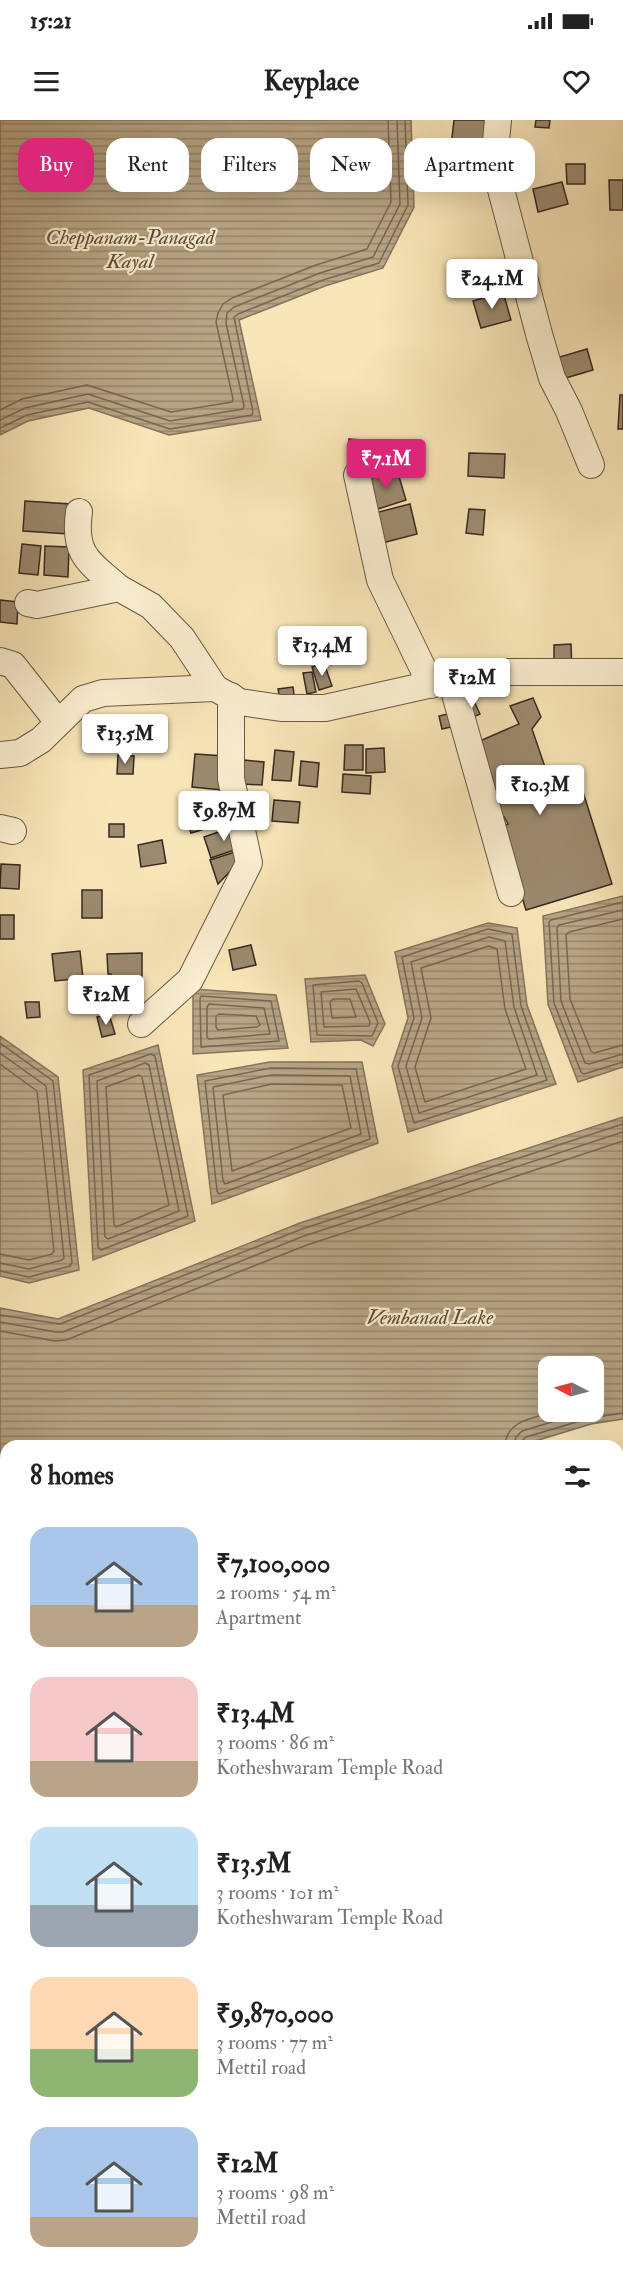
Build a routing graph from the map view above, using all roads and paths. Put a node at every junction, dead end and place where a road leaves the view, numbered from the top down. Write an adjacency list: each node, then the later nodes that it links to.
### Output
1 (498, 120): 2 (street)
2 (591, 465)
3 (357, 475): 9 (street)
4 (79, 512): 5 (street)
5 (119, 588): 6 (street); 10 (street)
6 (28, 603)
7 (0, 661): 11 (street)
8 (623, 672): 9 (street)
9 (441, 683): 10 (street); 13 (street)
10 (223, 692): 11 (street); 14 (street)
11 (58, 722): 12 (street)
12 (0, 755)
13 (511, 893)
14 (141, 1024)

